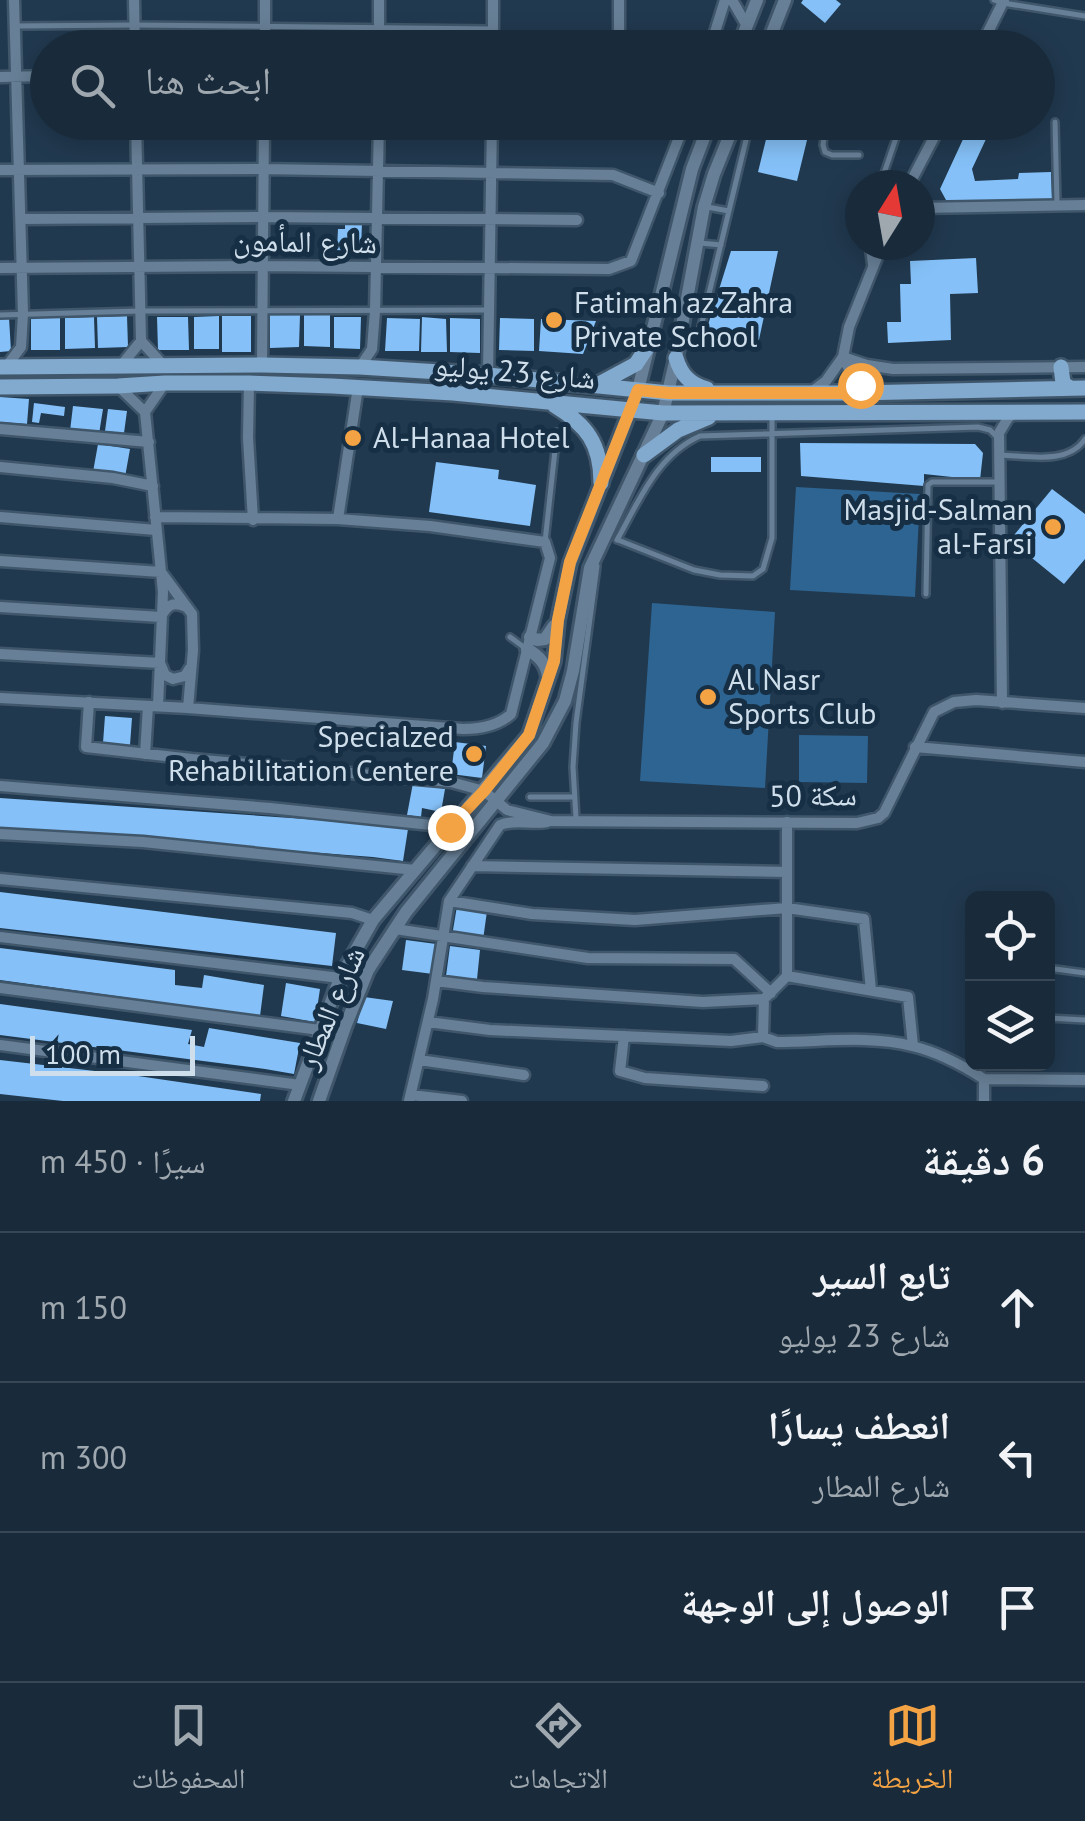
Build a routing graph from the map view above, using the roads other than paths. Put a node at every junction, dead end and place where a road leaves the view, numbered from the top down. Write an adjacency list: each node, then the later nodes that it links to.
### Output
1 (14, 0): 13 (street)
2 (134, 0): 12 (street)
3 (265, 0): 15 (street)
4 (379, 0): 16 (street)
5 (493, 0): 17 (street)
6 (620, 0): 20 (street)
7 (728, 0): 14 (street); 21 (street)
8 (757, 0): 14 (street)
9 (786, 0): 23 (street)
10 (1001, 1): 11 (lane); 24 (street)
11 (1085, 16)
12 (135, 25): 13 (lane); 15 (lane); 18 (street)
13 (15, 26): 26 (street)
14 (747, 26): 22 (street)
15 (265, 27): 16 (lane); 19 (street)
16 (379, 29): 17 (lane)
17 (494, 29)
18 (135, 30)
19 (265, 30)
20 (619, 30)
21 (717, 30)
22 (746, 30)
23 (774, 30)
24 (988, 30)
25 (0, 77): 26 (street)
26 (17, 77): 27 (street); 46 (street)
27 (30, 77)
28 (136, 140): 42 (street)
29 (264, 140): 43 (street)
30 (379, 140): 49 (street)
31 (492, 140): 50 (street)
32 (679, 140): 41 (street)
33 (703, 140): 44 (street, شارع المطار)
34 (728, 140): 52 (street, شارع المطار)
35 (746, 140): 56 (lane)
36 (824, 140): 40 (lane)
37 (895, 140): 47 (lane)
38 (933, 140): 48 (street)
39 (1054, 140): 53 (lane)
40 (860, 155)
41 (671, 162): 44 (street); 51 (street)
42 (136, 168): 43 (street); 46 (street); 57 (street)
43 (264, 169): 49 (street); 58 (street)
44 (692, 169): 82 (street, شارع المطار)
45 (0, 170): 46 (street)
46 (20, 170): 59 (street)
47 (885, 170)
48 (918, 170)
49 (379, 171): 50 (street); 60 (street)
50 (491, 172): 51 (street); 61 (street)
51 (659, 193): 72 (street, شارع المأمون)
52 (704, 206): 56 (lane); 63 (street, شارع المطار)
53 (1056, 206): 54 (street); 55 (street)
54 (1085, 206)
55 (935, 208)
56 (729, 211): 64 (lane)
57 (137, 218): 58 (street); 59 (street); 67 (street)
58 (264, 218): 60 (street); 68 (street)
59 (21, 219): 71 (street)
60 (378, 219): 61 (street); 69 (street)
61 (490, 220): 62 (street); 72 (street)
62 (577, 220)
63 (697, 243): 64 (lane); 86 (street, شارع المطار)
64 (721, 245): 80 (lane)
65 (870, 260): 73 (lane)
66 (876, 260): 73 (street)
67 (138, 266): 68 (street, شارع المأمون); 71 (street, شارع المأمون); 76 (street)
68 (263, 266): 69 (street, شارع المأمون); 74 (street)
69 (377, 267): 72 (street, شارع المأمون); 77 (street)
70 (0, 268): 71 (street, شارع المأمون)
71 (22, 268): 78 (street)
72 (490, 268): 75 (street)
73 (871, 271): 85 (street)
74 (262, 310): 76 (lane); 77 (lane); 87 (street)
75 (489, 310): 77 (lane); 96 (street)
76 (140, 311): 78 (lane); 81 (street)
77 (375, 311): 84 (street)
78 (23, 314): 79 (lane); 83 (street)
79 (0, 315)
80 (700, 331)
81 (141, 341): 89 (street); 95 (street)
82 (648, 346): 99 (main road); 103 (street, شارع المطار)
83 (21, 347): 88 (street); 93 (street)
84 (372, 349): 90 (street); 94 (street)
85 (843, 357): 91 (street); 106 (street); 107 (street)
86 (676, 358): 104 (street, شارع المطار); 105 (main road)
87 (262, 365): 90 (main road, شارع 23 يوليو); 95 (main road, شارع 23 يوليو)
88 (3, 367): 93 (main road, شارع 23 يوليو)
89 (120, 367): 93 (main road, شارع 23 يوليو); 95 (main road, شارع 23 يوليو)
90 (360, 367): 94 (main road, شارع 23 يوليو)
91 (1061, 367): 92 (street); 102 (main road)
92 (1085, 367)
93 (40, 368)
94 (391, 370): 96 (main road, شارع 23 يوليو)
95 (165, 375): 97 (main road, شارع 23 يوليو); 98 (main road, شارع 23 يوليو); 111 (street)
96 (488, 375): 99 (main road, شارع 23 يوليو)
97 (249, 383): 100 (main road, شارع 23 يوليو); 132 (street)
98 (118, 386): 101 (main road, شارع 23 يوليو); 111 (street)
99 (596, 386): 103 (main road, شارع 23 يوليو)
100 (358, 387): 108 (main road, شارع 23 يوليو); 131 (street)
101 (0, 388)
102 (1077, 388): 107 (main road, شارع 23 يوليو)
103 (638, 390): 104 (main road, شارع 23 يوليو); 109 (street, شارع المطار)
104 (669, 393): 105 (main road, شارع 23 يوليو); 114 (street, شارع المطار)
105 (720, 393): 106 (main road, شارع 23 يوليو)
106 (810, 393): 107 (main road, شارع 23 يوليو)
107 (867, 393)
108 (551, 403): 109 (main road, شارع 23 يوليو); 127 (main road)
109 (632, 410): 114 (main road, شارع 23 يوليو); 127 (street, شارع المطار)
110 (1017, 411): 112 (main road, شارع 23 يوليو); 113 (main road, شارع 23 يوليو); 120 (street)
111 (146, 412): 122 (street)
112 (979, 412): 116 (main road, شارع 23 يوليو); 120 (street)
113 (1085, 412)
114 (662, 413): 115 (main road, شارع 23 يوليو); 123 (street, شارع المطار)
115 (719, 414): 116 (main road, شارع 23 يوليو); 123 (main road)
116 (772, 414): 119 (lane)
117 (0, 429): 122 (street)
118 (557, 432): 135 (lane)
119 (772, 432): 120 (lane); 134 (lane); 134 (lane)
120 (999, 437): 124 (street)
121 (1085, 440): 124 (lane)
122 (148, 442): 128 (street)
123 (644, 455): 134 (street, شارع المطار)
124 (998, 455): 126 (street)
125 (0, 467): 128 (street)
126 (999, 482): 139 (lane); 152 (street)
127 (601, 483): 143 (street, شارع المطار)
128 (153, 486): 129 (street)
129 (155, 517): 132 (street); 133 (street)
130 (0, 518): 133 (street)
131 (338, 519): 132 (street); 135 (street)
132 (253, 520)
133 (156, 530): 138 (street)
134 (611, 538): 136 (street, شارع المطار)
135 (545, 542): 145 (street)
136 (598, 551): 162 (lane); 163 (street, شارع المطار)
137 (0, 561): 138 (street)
138 (161, 572): 141 (street); 142 (street)
139 (926, 594)
140 (0, 606): 142 (street)
141 (190, 608): 142 (street); 148 (street)
142 (161, 617): 147 (street)
143 (558, 620): 145 (street); 149 (street, شارع المطار)
144 (510, 637): 145 (lane)
145 (528, 643): 149 (street); 154 (street)
146 (0, 654): 147 (street)
147 (160, 663): 148 (street); 153 (street)
148 (190, 667): 154 (street)
149 (548, 681): 160 (street, شارع المطار)
150 (0, 698): 151 (street)
151 (89, 702): 153 (street); 157 (street)
152 (1002, 703): 155 (street, سكة 50); 156 (street, سكة 50)
153 (153, 706): 154 (street); 157 (street)
154 (188, 708)
155 (1085, 708)
156 (915, 747): 158 (street); 166 (street, سكة 50)
157 (146, 754): 160 (street)
158 (1085, 762)
159 (0, 786): 167 (street)
160 (484, 791): 163 (street, سكة 50); 167 (street, شارع المطار)
161 (530, 797): 162 (lane)
162 (574, 798): 165 (lane)
163 (496, 802): 164 (street, سكة 50); 176 (street, شارع المطار)
164 (551, 822): 165 (street, سكة 50); 169 (street)
165 (576, 822): 166 (street, سكة 50)
166 (787, 822): 171 (street)
167 (450, 827): 170 (street, شارع المطار)
168 (0, 834): 170 (street)
169 (472, 866): 171 (street); 173 (street)
170 (415, 870): 175 (street, شارع المطار)
171 (787, 872): 174 (street)
172 (0, 879): 175 (street)
173 (450, 901): 174 (street); 177 (street)
174 (787, 908): 181 (street); 185 (street)
175 (373, 920): 182 (street, شارع المطار)
176 (395, 929): 177 (street); 203 (street, شارع المطار)
177 (443, 937): 183 (street); 186 (street)
178 (0, 938): 182 (street)
179 (1055, 969): 180 (lane)
180 (1085, 973)
181 (787, 976): 185 (street); 186 (street)
182 (340, 978): 190 (street, شارع المطار)
183 (436, 980): 186 (street); 189 (street)
184 (0, 988): 190 (street)
185 (871, 990): 194 (street)
186 (768, 996): 192 (street)
187 (1055, 1018): 188 (lane)
188 (1085, 1020)
189 (428, 1022): 191 (street); 195 (street)
190 (320, 1030): 199 (street, شارع المطار)
191 (624, 1036): 192 (street); 200 (street)
192 (762, 1037): 194 (street)
193 (0, 1045): 199 (street)
194 (912, 1046): 197 (street)
195 (419, 1060): 196 (street); 201 (street)
196 (524, 1075)
197 (984, 1079): 198 (street); 205 (street)
198 (1085, 1080)
199 (300, 1085): 202 (street, شارع المطار)
200 (763, 1086)
201 (410, 1098): 204 (street)
202 (294, 1101)
203 (319, 1101)
204 (462, 1101)
205 (984, 1101)

